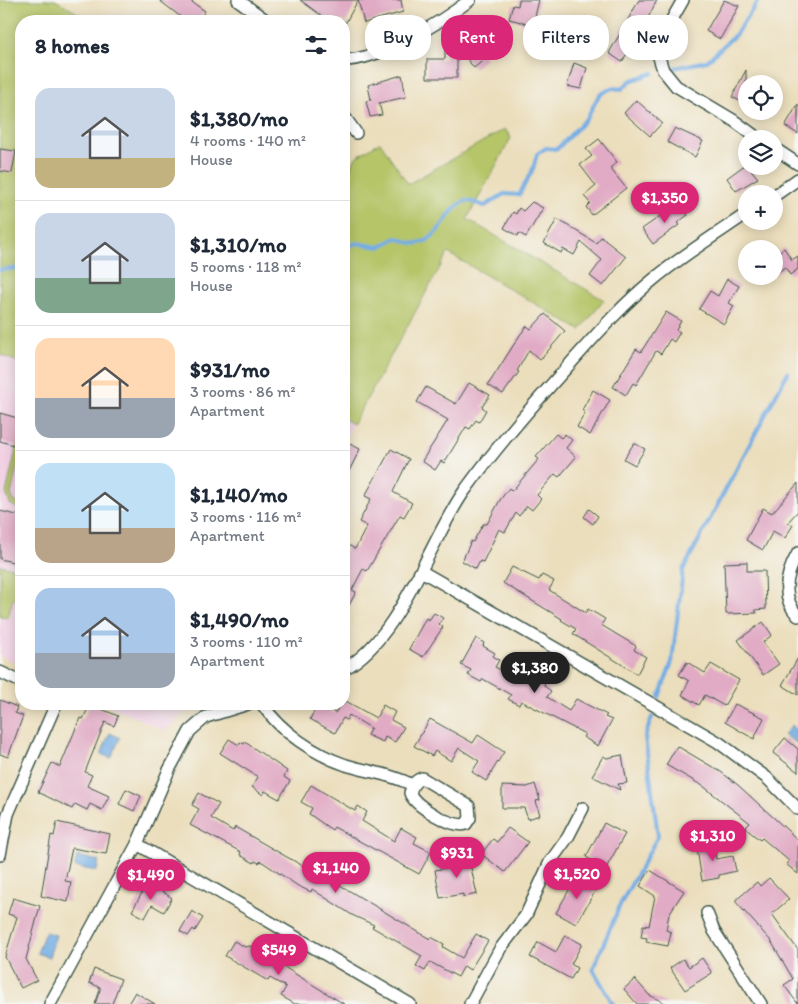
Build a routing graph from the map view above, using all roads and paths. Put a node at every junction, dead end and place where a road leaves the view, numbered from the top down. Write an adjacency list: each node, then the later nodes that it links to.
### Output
1 (238, 0): 4 (street)
2 (470, 0): 5 (street)
3 (683, 0): 7 (street)
4 (259, 15)
5 (350, 58)
6 (350, 124): 8 (street)
7 (747, 130)
8 (356, 133)
9 (783, 154): 10 (street)
10 (798, 164)
11 (798, 180): 12 (street)
12 (783, 190)
13 (738, 219): 15 (street)
14 (798, 553): 16 (street)
15 (421, 571): 17 (street); 25 (street)
16 (798, 616)
17 (350, 665)
18 (0, 672): 19 (street)
19 (15, 679)
20 (53, 710): 27 (street)
21 (229, 710): 26 (street)
22 (268, 710): 23 (street)
23 (412, 785): 23 (street)
24 (583, 808): 31 (street)
25 (798, 809)
26 (137, 844): 29 (street); 30 (street)
27 (0, 855)
28 (707, 913): 32 (street)
29 (50, 1004)
30 (410, 1004)
31 (470, 1004)
32 (761, 1004)

